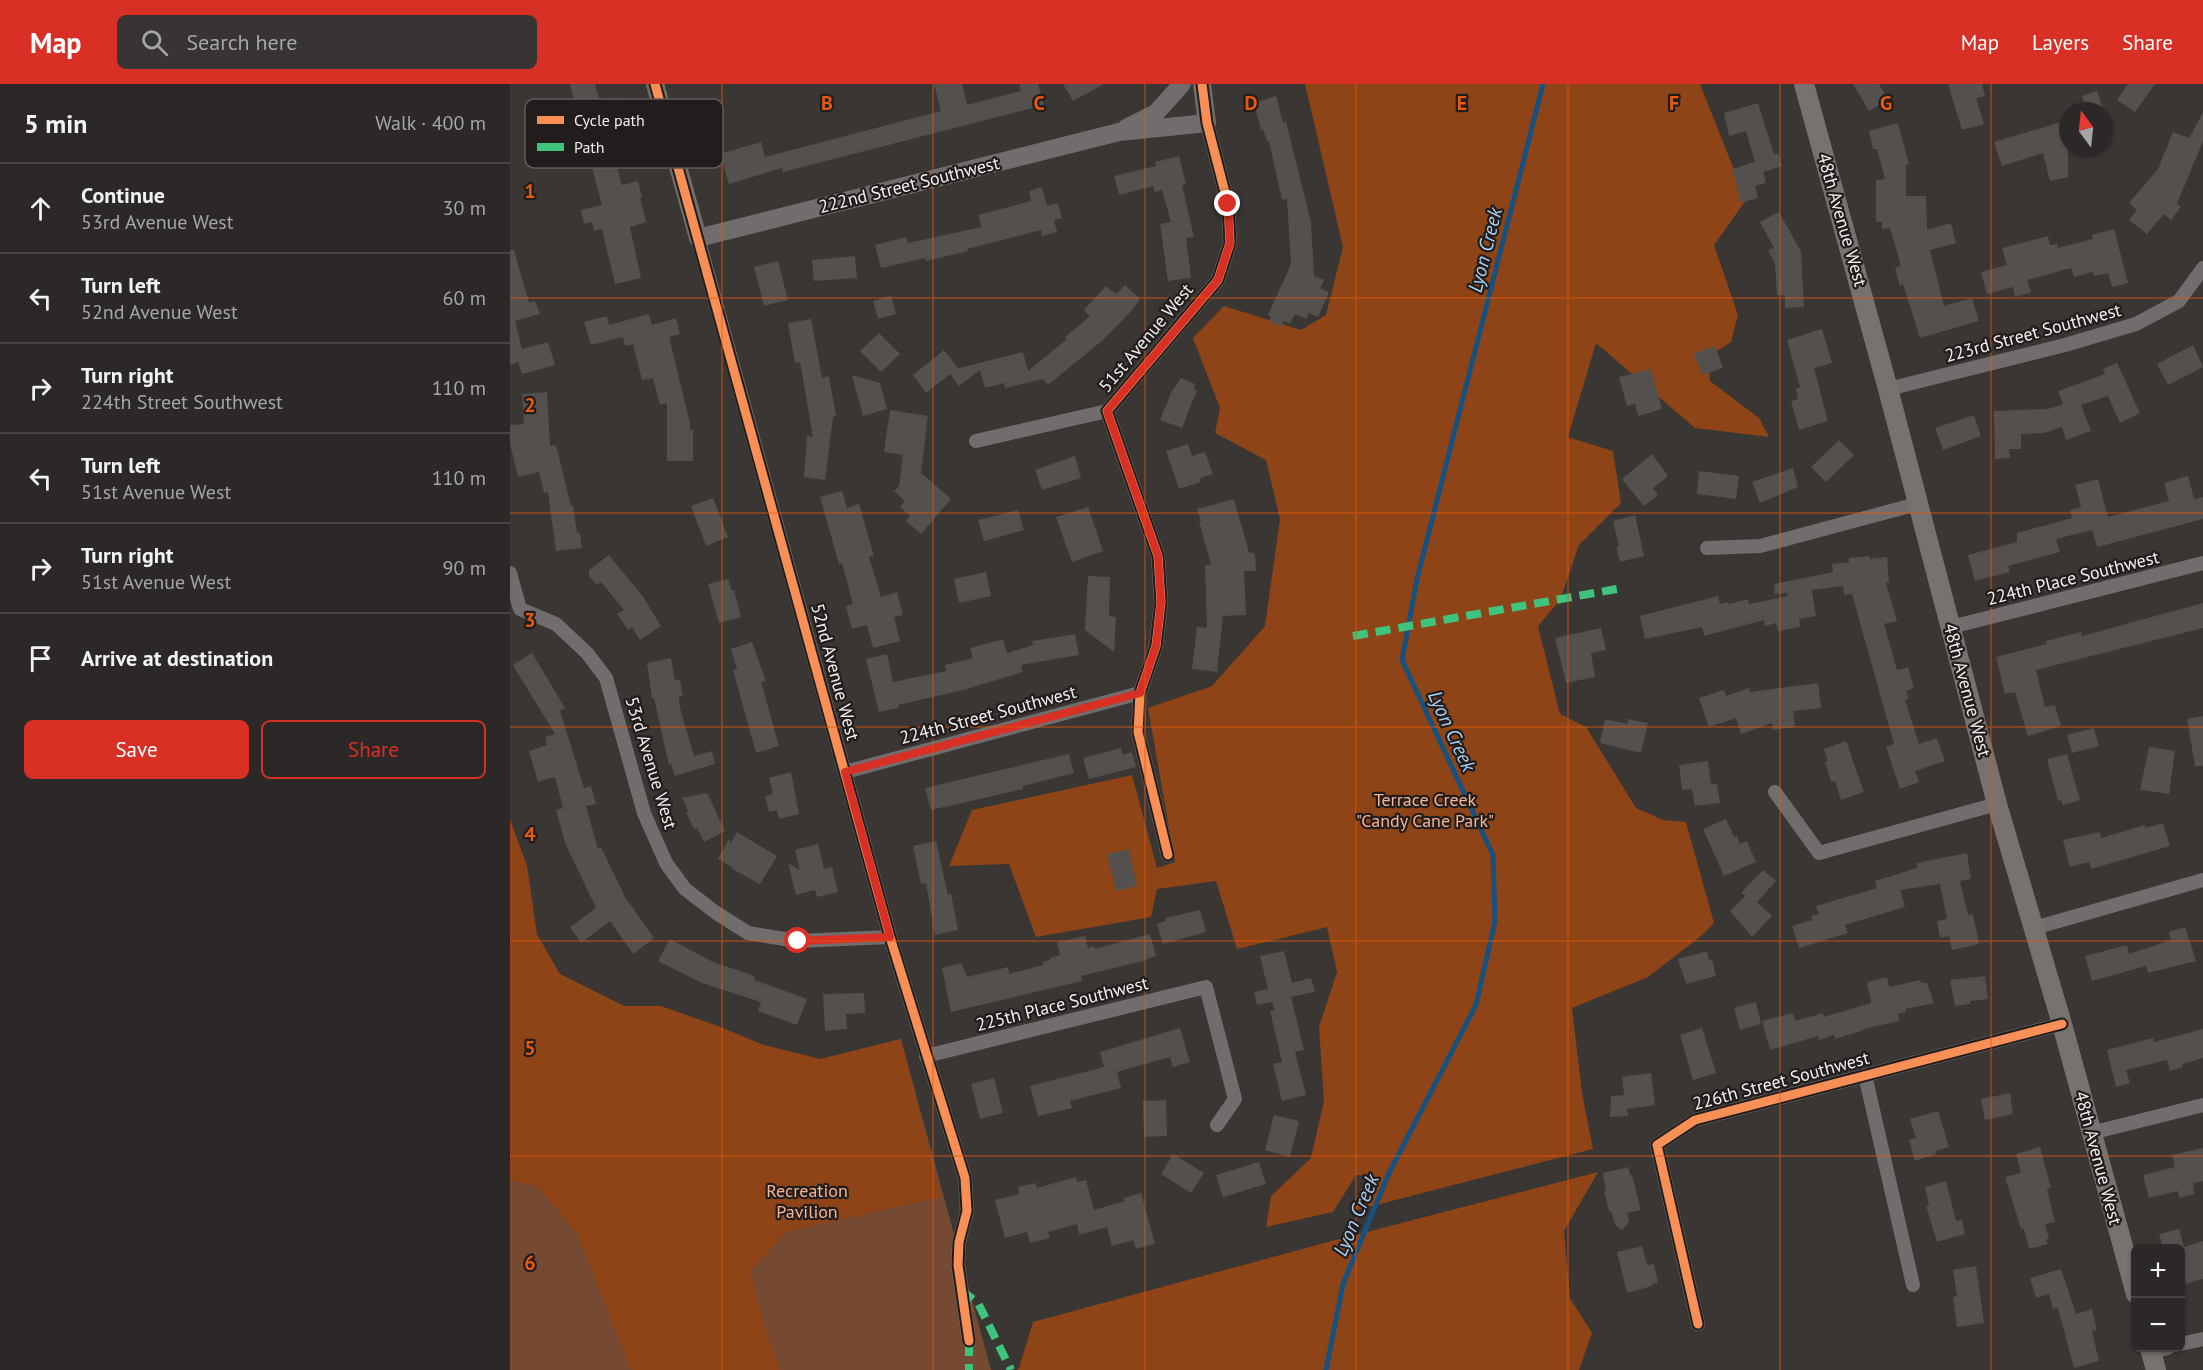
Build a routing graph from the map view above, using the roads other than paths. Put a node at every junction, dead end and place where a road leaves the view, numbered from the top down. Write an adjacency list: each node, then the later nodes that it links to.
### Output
1 (655, 84): 5 (street, 52nd Avenue West)
2 (1182, 84): 7 (street, 222nd Street Southwest)
3 (1202, 84): 6 (street)
4 (1804, 84): 11 (main road, 48th Avenue West)
5 (659, 99)
6 (1207, 123): 7 (street, 222nd Street Southwest); 12 (street, 51st Avenue West)
7 (1119, 132): 9 (street, 222nd Street Southwest)
8 (678, 168): 9 (street, 52nd Avenue West)
9 (698, 238): 21 (street, 52nd Avenue West)
10 (2203, 268): 11 (street, 223rd Street Southwest)
11 (1888, 389): 14 (main road, 48th Avenue West)
12 (1107, 411): 13 (street); 20 (street, 51st Avenue West)
13 (976, 441)
14 (1917, 504): 15 (street); 19 (main road, 48th Avenue West)
15 (1707, 548)
16 (2203, 563): 19 (street, 224th Place Southwest)
17 (510, 573): 18 (street, 53rd Avenue West)
18 (515, 611): 27 (street, 53rd Avenue West)
19 (1951, 627): 23 (main road, 48th Avenue West)
20 (1140, 693): 21 (street, 224th Street Southwest); 24 (street, 51st Avenue West)
21 (845, 772): 27 (street, 52nd Avenue West)
22 (1775, 792): 23 (street)
23 (1997, 804): 26 (main road, 48th Avenue West)
24 (1168, 855)
25 (2203, 880): 26 (street)
26 (2034, 928): 28 (main road, 48th Avenue West)
27 (890, 937): 29 (street, 52nd Avenue West)
28 (2062, 1024): 30 (street, 226th Street Southwest); 33 (main road, 48th Avenue West)
29 (926, 1056): 32 (street, 225th Place Southwest); 38 (street, 52nd Avenue West)
30 (1865, 1075): 35 (street); 36 (street, 226th Street Southwest)
31 (2203, 1106): 33 (street)
32 (1217, 1125)
33 (2091, 1133): 34 (main road, 48th Avenue West)
34 (2131, 1276)
35 (1913, 1285)
36 (1698, 1324)
37 (2203, 1339): 39 (street)
38 (969, 1341)
39 (2185, 1343)

